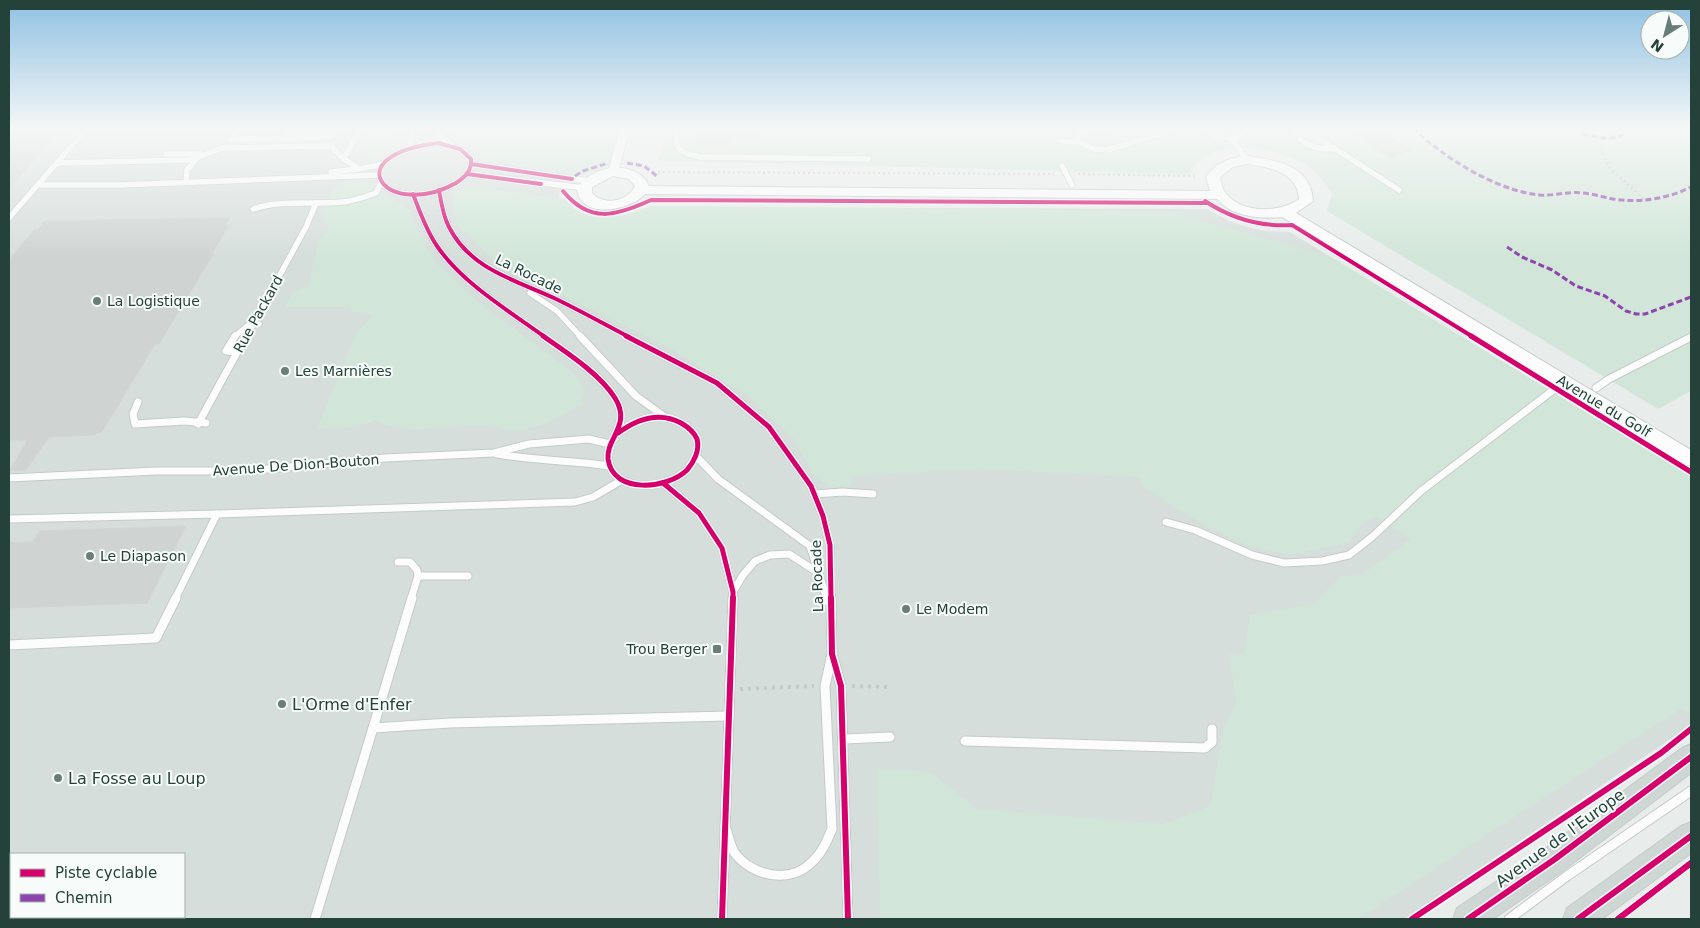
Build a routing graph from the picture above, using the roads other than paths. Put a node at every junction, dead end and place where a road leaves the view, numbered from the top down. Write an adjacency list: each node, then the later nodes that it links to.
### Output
1 (50, 171): 18 (lane)
2 (186, 171): 15 (lane)
3 (337, 171): 10 (lane)
4 (380, 171): 13 (lane)
5 (516, 171): 17 (lane)
6 (1065, 171): 14 (lane)
7 (1216, 171): 21 (street)
8 (1288, 171): 26 (street)
9 (1370, 171): 22 (lane)
10 (331, 172)
11 (613, 172): 17 (street); 19 (street)
12 (467, 174): 17 (lane); 20 (lane)
13 (379, 175): 15 (lane); 16 (lane)
14 (1069, 179): 19 (street); 21 (street)
15 (186, 182): 18 (lane)
16 (381, 183): 23 (lane); 24 (lane)
17 (588, 184): 19 (street)
18 (38, 185): 27 (lane)
19 (641, 185): 21 (street)
20 (440, 190): 23 (lane); 28 (lane, La Rocade)
21 (1216, 190): 26 (street)
22 (1399, 190)
23 (413, 194): 39 (lane)
24 (316, 202): 25 (lane); 29 (lane, Rue Packard)
25 (253, 209)
26 (1293, 211): 33 (street, Avenue du Golf); 34 (street, Avenue du Golf)
27 (9, 218)
28 (501, 276): 36 (lane, La Rocade); 49 (lane, La Rocade)
29 (251, 324): 30 (lane); 32 (lane, Rue Packard); 32 (lane)
30 (259, 324)
31 (1691, 337): 34 (lane)
32 (236, 352): 38 (lane, Rue Packard)
33 (1567, 383): 44 (street, Avenue du Golf); 53 (lane)
34 (1596, 388): 41 (street, Avenue du Golf)
35 (138, 402): 38 (lane)
36 (665, 417): 39 (lane); 43 (lane)
37 (206, 423): 38 (lane)
38 (198, 424)
39 (618, 433): 40 (lane)
40 (610, 444): 42 (lane, Avenue De Dion-Bouton); 45 (lane)
41 (1691, 445)
42 (494, 453): 45 (lane, Avenue De Dion-Bouton); 46 (lane, Avenue De Dion-Bouton)
43 (696, 456): 48 (lane); 55 (lane, La Rocade)
44 (1691, 459)
45 (610, 466): 47 (lane)
46 (9, 478)
47 (622, 480): 48 (lane); 51 (lane)
48 (663, 483): 58 (lane, La Rocade)
49 (815, 494): 50 (lane); 59 (lane, La Rocade)
50 (873, 494)
51 (217, 514): 52 (lane); 60 (lane)
52 (9, 519)
53 (1166, 522)
54 (398, 562): 56 (lane)
55 (817, 572): 58 (lane, La Rocade); 59 (lane, La Rocade)
56 (418, 576): 57 (lane); 63 (lane)
57 (468, 576)
58 (733, 592): 62 (lane, La Rocade)
59 (830, 606): 61 (lane, La Rocade)
60 (9, 645)
61 (832, 654): 66 (lane, La Rocade); 70 (lane, La Rocade)
62 (728, 716): 63 (lane); 70 (lane, La Rocade)
63 (373, 728): 72 (lane)
64 (1212, 729): 67 (lane)
65 (890, 737): 66 (lane)
66 (844, 739): 74 (lane, La Rocade)
67 (964, 741)
68 (1691, 757): 75 (main road, Avenue de l'Europe)
69 (1691, 791): 76 (lane)
70 (725, 826): 73 (lane, La Rocade)
71 (1691, 836): 77 (main road)
72 (315, 919)
73 (722, 919)
74 (848, 919)
75 (1468, 919)
76 (1509, 919)
77 (1578, 919)

